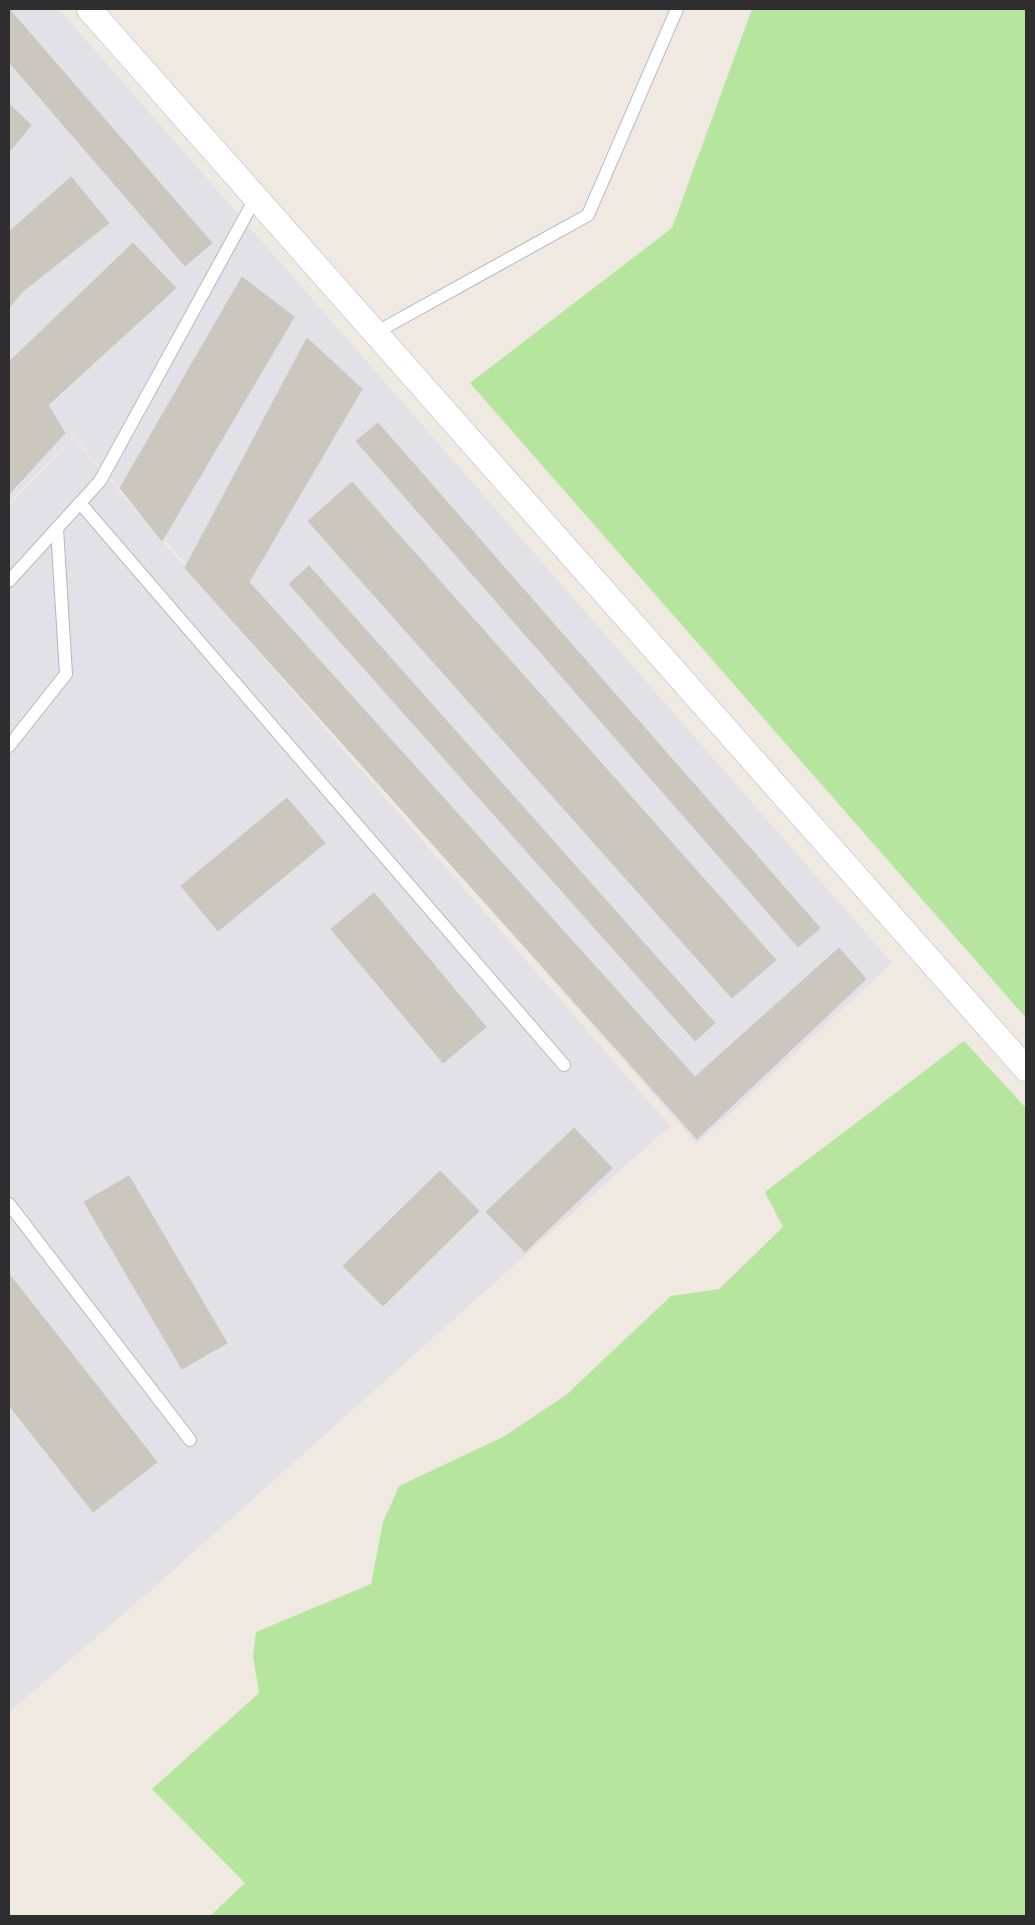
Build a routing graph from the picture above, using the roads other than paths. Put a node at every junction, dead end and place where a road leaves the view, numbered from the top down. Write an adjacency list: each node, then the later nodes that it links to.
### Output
1 (89, 9): 3 (street)
2 (677, 9): 4 (lane)
3 (256, 197): 4 (street); 5 (lane)
4 (375, 333): 10 (street)
5 (80, 503): 6 (lane); 9 (lane)
6 (57, 528): 7 (lane); 8 (lane)
7 (9, 581)
8 (9, 746)
9 (564, 1066)
10 (1026, 1069)
11 (9, 1204): 12 (lane)
12 (190, 1440)

